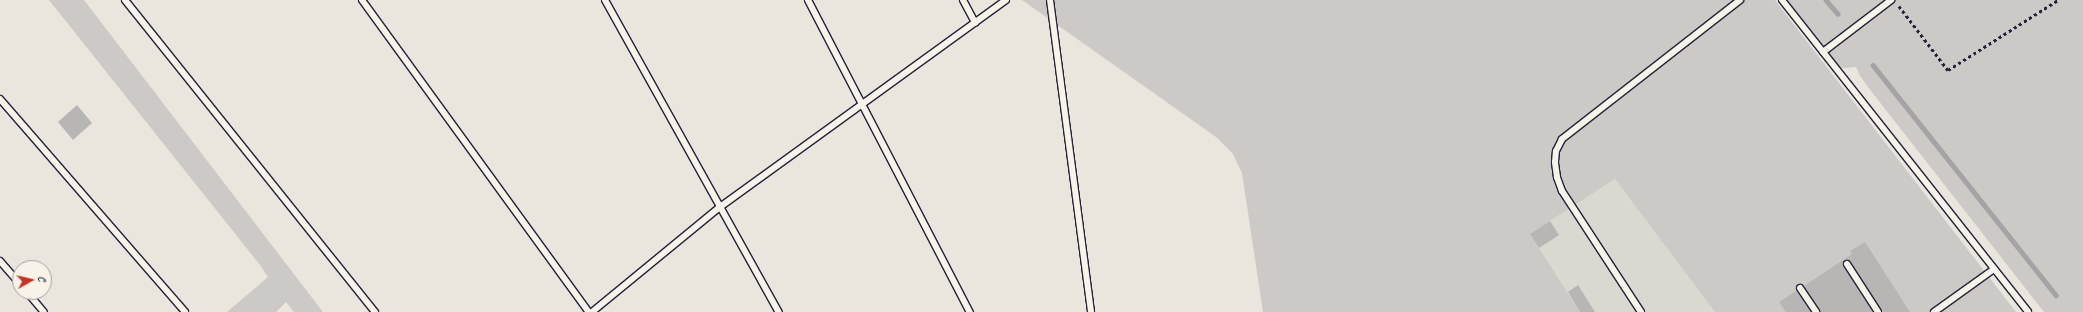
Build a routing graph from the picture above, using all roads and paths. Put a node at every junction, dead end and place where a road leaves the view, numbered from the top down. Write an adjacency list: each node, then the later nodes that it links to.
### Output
1 (125, 0): 26 (lane)
2 (362, 0): 27 (lane)
3 (605, 0): 17 (lane)
4 (808, 0): 16 (lane)
5 (964, 0): 13 (lane)
6 (1006, 0): 13 (lane)
7 (1050, 0): 31 (lane)
8 (1740, 0): 32 (lane)
9 (1782, 0): 14 (lane)
10 (1891, 0): 14 (lane)
11 (1895, 0): 12 (path)
12 (2058, 0)
13 (975, 23): 16 (lane)
14 (1823, 52): 20 (lane)
15 (0, 99): 25 (lane)
16 (862, 105): 17 (lane); 30 (lane)
17 (720, 208): 28 (lane); 29 (lane)
18 (0, 261): 21 (lane)
19 (1847, 264): 34 (lane)
20 (1994, 269): 35 (lane); 36 (lane)
21 (12, 275)
22 (1800, 288): 33 (lane)
23 (34, 300): 24 (lane)
24 (44, 312)
25 (185, 312)
26 (375, 312)
27 (589, 312)
28 (592, 312)
29 (779, 312)
30 (970, 312)
31 (1091, 312)
32 (1640, 312)
33 (1816, 312)
34 (1878, 312)
35 (1934, 312)
36 (2028, 312)

